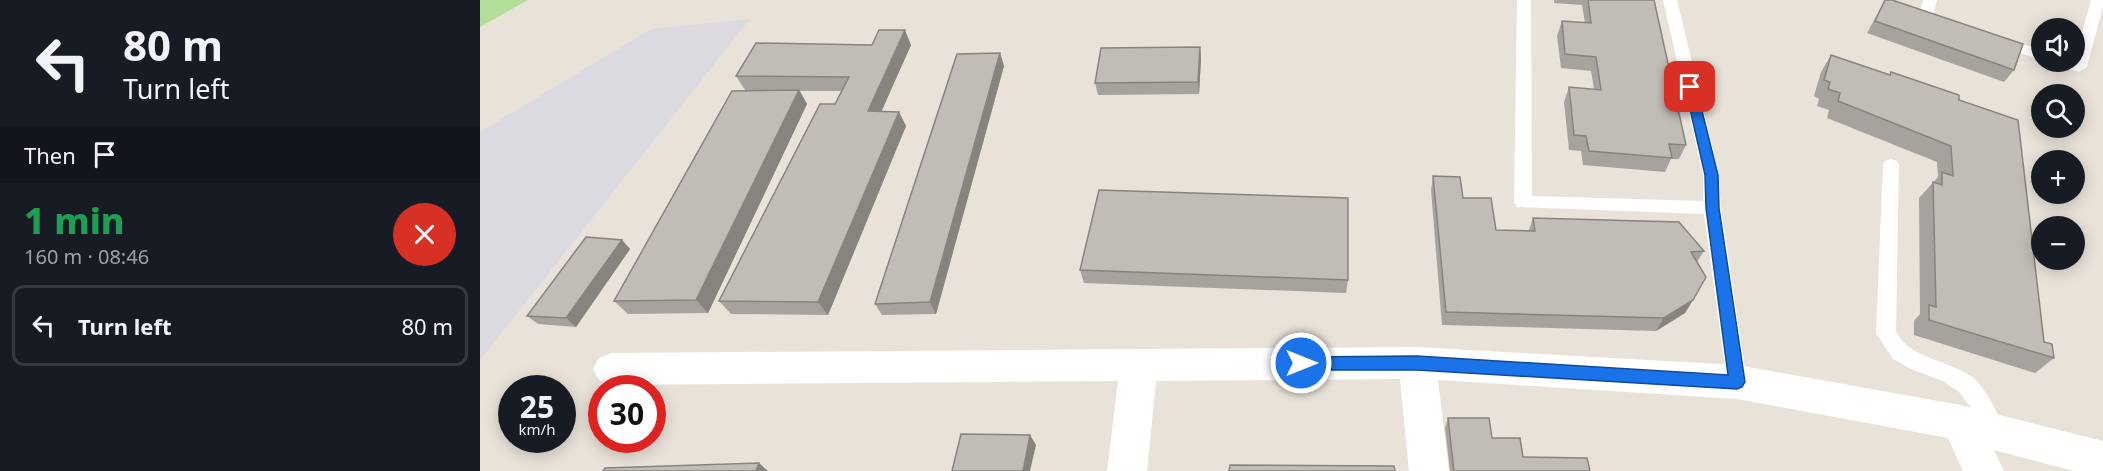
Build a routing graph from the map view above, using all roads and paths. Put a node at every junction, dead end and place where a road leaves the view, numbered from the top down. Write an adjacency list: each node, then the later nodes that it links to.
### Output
1 (1524, 0): 10 (lane)
2 (1670, 0): 10 (lane)
3 (1930, 0): 5 (lane)
4 (2098, 0): 7 (lane)
5 (1957, 28)
6 (1978, 35): 8 (lane)
7 (2085, 46)
8 (2031, 52)
9 (1892, 165): 15 (lane)
10 (1712, 208): 14 (lane)
11 (1417, 363): 12 (street); 14 (street); 18 (street)
12 (1139, 364): 13 (street); 17 (street)
13 (612, 369)
14 (1737, 382): 15 (street)
15 (1978, 428): 16 (street); 19 (street)
16 (2103, 460)
17 (1127, 471)
18 (1429, 471)
19 (1984, 471)

